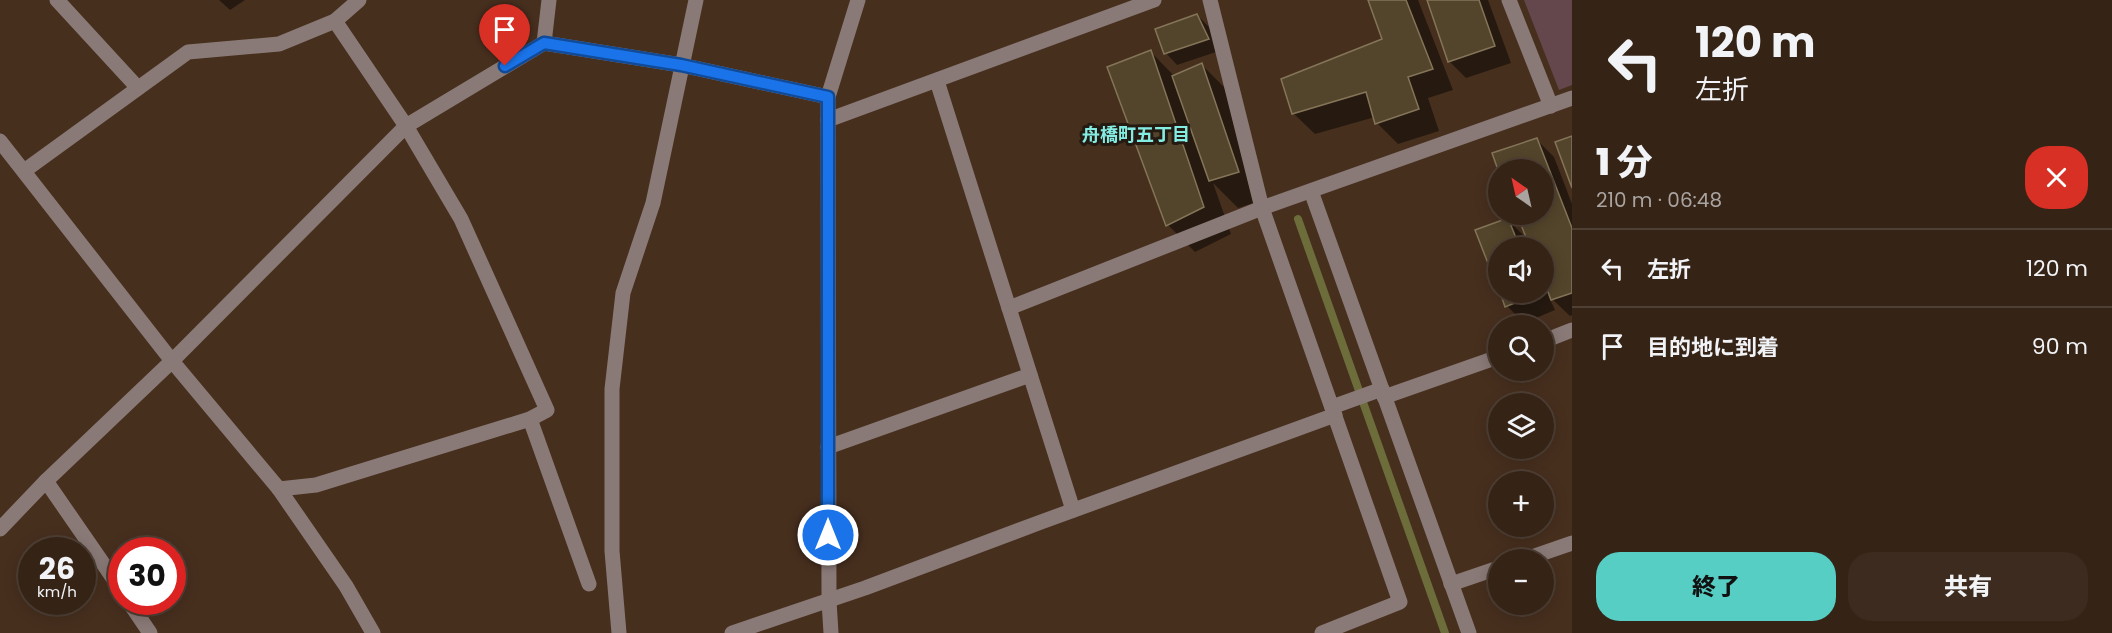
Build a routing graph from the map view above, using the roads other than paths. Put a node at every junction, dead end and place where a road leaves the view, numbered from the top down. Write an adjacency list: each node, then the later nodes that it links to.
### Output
1 (57, 0): 13 (street)
2 (359, 0): 9 (street)
3 (549, 0): 10 (street)
4 (696, 0): 11 (street)
5 (858, 0): 14 (street)
6 (1154, 0): 12 (street)
7 (1210, 0): 22 (street)
8 (1509, 0): 16 (street)
9 (335, 21): 13 (street); 18 (street)
10 (544, 43): 11 (street); 18 (street)
11 (681, 65): 14 (street); 47 (street)
12 (937, 81): 17 (street); 23 (street)
13 (138, 88): 20 (street)
14 (828, 97): 17 (street)
15 (1572, 98): 16 (street)
16 (1551, 106): 21 (street)
17 (828, 120): 32 (street)
18 (406, 126): 27 (street); 31 (street)
19 (0, 141): 20 (street)
20 (24, 171): 27 (street)
21 (1311, 191): 22 (street); 29 (street)
22 (1262, 208): 23 (street); 30 (street)
23 (1009, 308): 28 (street)
24 (1572, 330): 25 (street)
25 (1554, 336)
26 (1488, 360): 29 (street)
27 (172, 361): 33 (street); 34 (street)
28 (1030, 375): 32 (street); 35 (street)
29 (1380, 393): 30 (street); 42 (street)
30 (1336, 408): 35 (street); 50 (street)
31 (530, 419): 34 (street); 41 (street)
32 (828, 447): 43 (street)
33 (46, 481): 36 (street); 39 (street)
34 (279, 489): 46 (street)
35 (1073, 510): 43 (street)
36 (0, 529)
37 (1572, 543): 38 (street)
38 (1554, 549)
39 (108, 571)
40 (1488, 571): 42 (street)
41 (589, 584)
42 (1451, 584): 51 (street)
43 (829, 601): 48 (street); 49 (street)
44 (138, 615): 45 (street)
45 (150, 633)
46 (373, 633)
47 (619, 633)
48 (732, 633)
49 (831, 633)
50 (1322, 633)
51 (1469, 633)

